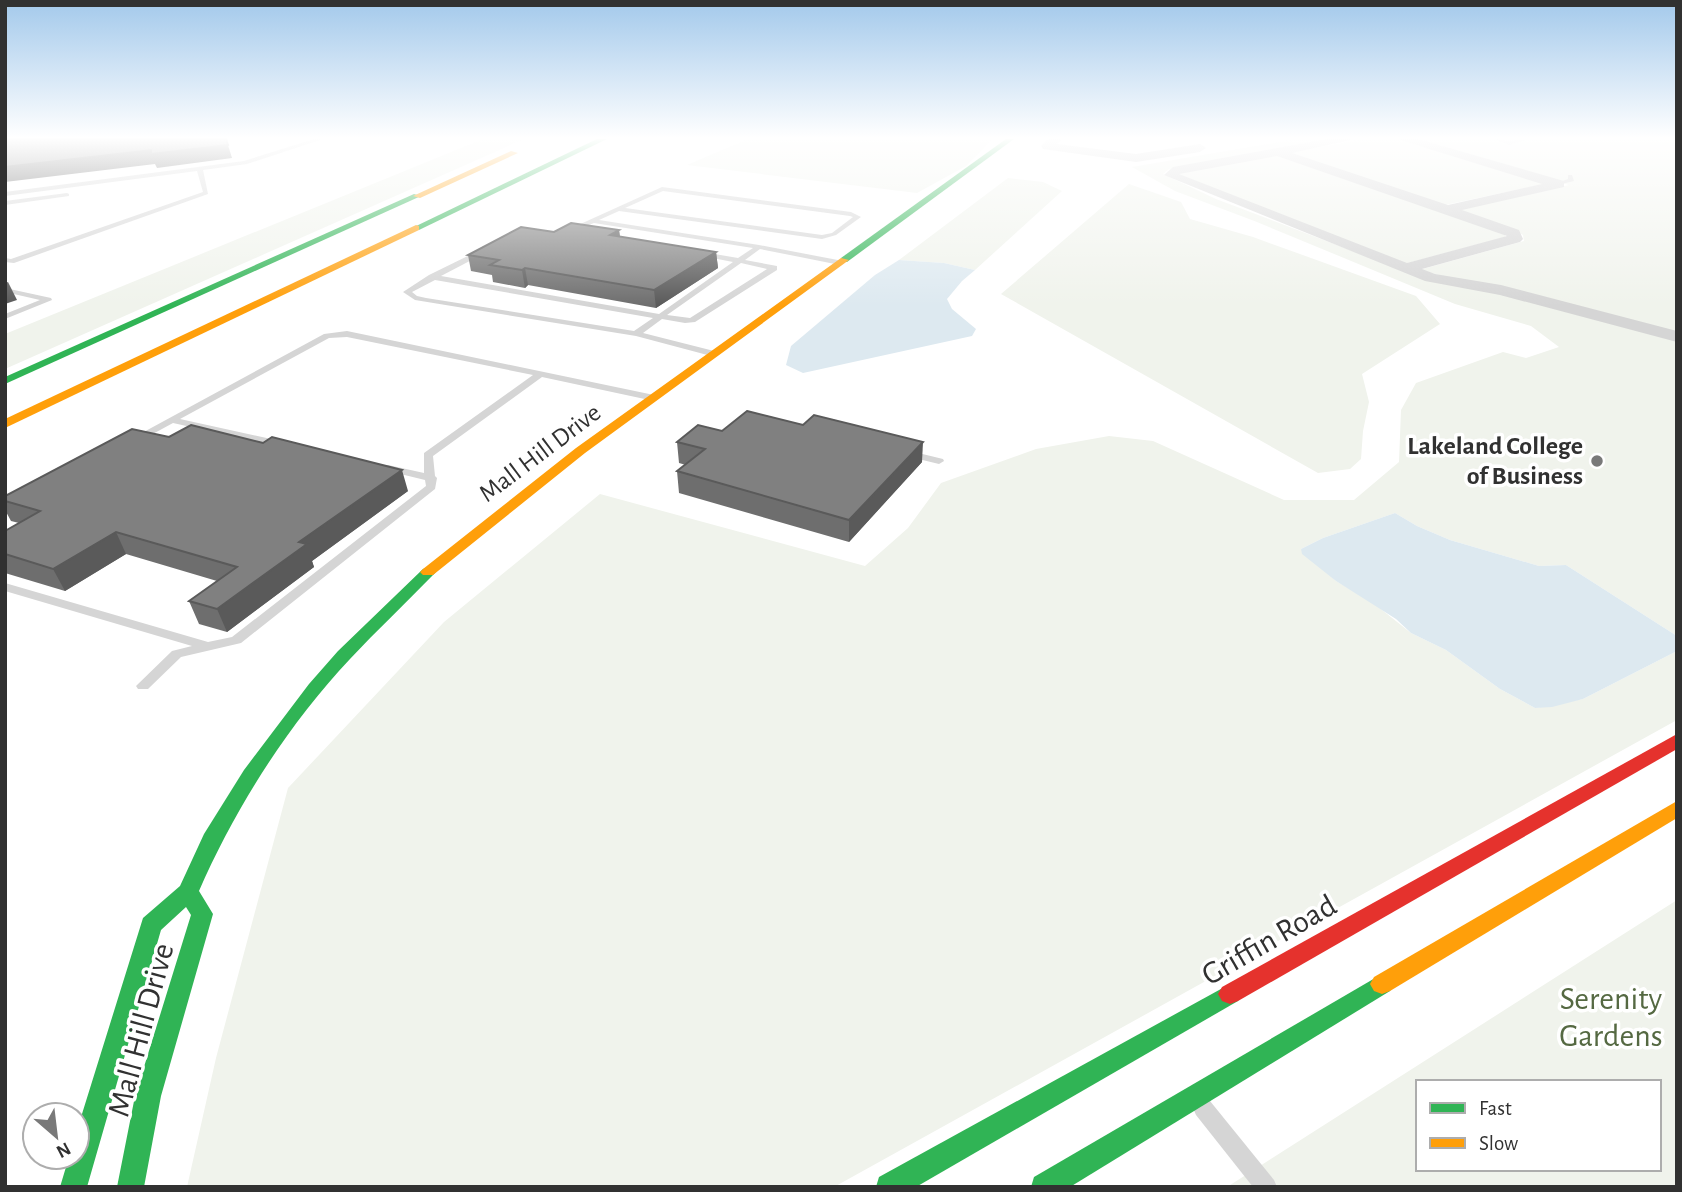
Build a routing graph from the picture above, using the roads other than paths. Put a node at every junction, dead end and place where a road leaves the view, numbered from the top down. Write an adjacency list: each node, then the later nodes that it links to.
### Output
1 (66, 195): 12 (lane)
2 (199, 195): 22 (lane)
3 (419, 195): 34 (main road)
4 (485, 195): 13 (main road)
5 (499, 195): 13 (main road)
6 (650, 195): 14 (lane)
7 (705, 195): 14 (lane)
8 (934, 195): 24 (main road, Mall Hill Drive)
9 (1220, 195): 25 (street)
10 (1404, 195): 15 (street)
11 (1505, 195): 15 (street)
12 (5, 203)
13 (463, 205): 37 (main road)
14 (619, 209): 16 (lane)
15 (1447, 209): 25 (street)
16 (593, 220): 17 (lane); 19 (lane)
17 (561, 233): 18 (lane)
18 (578, 235)
19 (759, 247): 23 (lane); 24 (lane)
20 (488, 248): 26 (lane)
21 (687, 251): 23 (lane)
22 (5, 260)
23 (741, 260): 29 (lane); 29 (lane)
24 (840, 263): 32 (main road, Mall Hill Drive)
25 (1406, 268): 31 (street)
26 (432, 277): 29 (lane); 30 (lane)
27 (5, 290): 28 (lane)
28 (5, 317)
29 (661, 317): 30 (lane)
30 (636, 334): 32 (lane)
31 (1677, 337)
32 (715, 354): 35 (main road, Mall Hill Drive)
33 (541, 374): 35 (lane); 36 (lane); 43 (lane)
34 (5, 380)
35 (654, 398): 49 (main road, Mall Hill Drive)
36 (172, 420): 38 (lane); 39 (lane)
37 (5, 424)
38 (124, 445)
39 (289, 446)
40 (891, 449): 41 (lane)
41 (939, 461)
42 (380, 467): 43 (lane)
43 (432, 478): 45 (lane)
44 (5, 587): 45 (lane)
45 (209, 647): 46 (lane)
46 (143, 686)
47 (1677, 740): 53 (main road, Griffin Road)
48 (1677, 808): 50 (main road)
49 (187, 892): 51 (main road, Mall Hill Drive); 52 (main road, Mall Hill Drive)
50 (1194, 1097): 54 (main road); 55 (lane)
51 (73, 1187)
52 (130, 1187)
53 (889, 1187)
54 (1044, 1187)
55 (1268, 1187)

